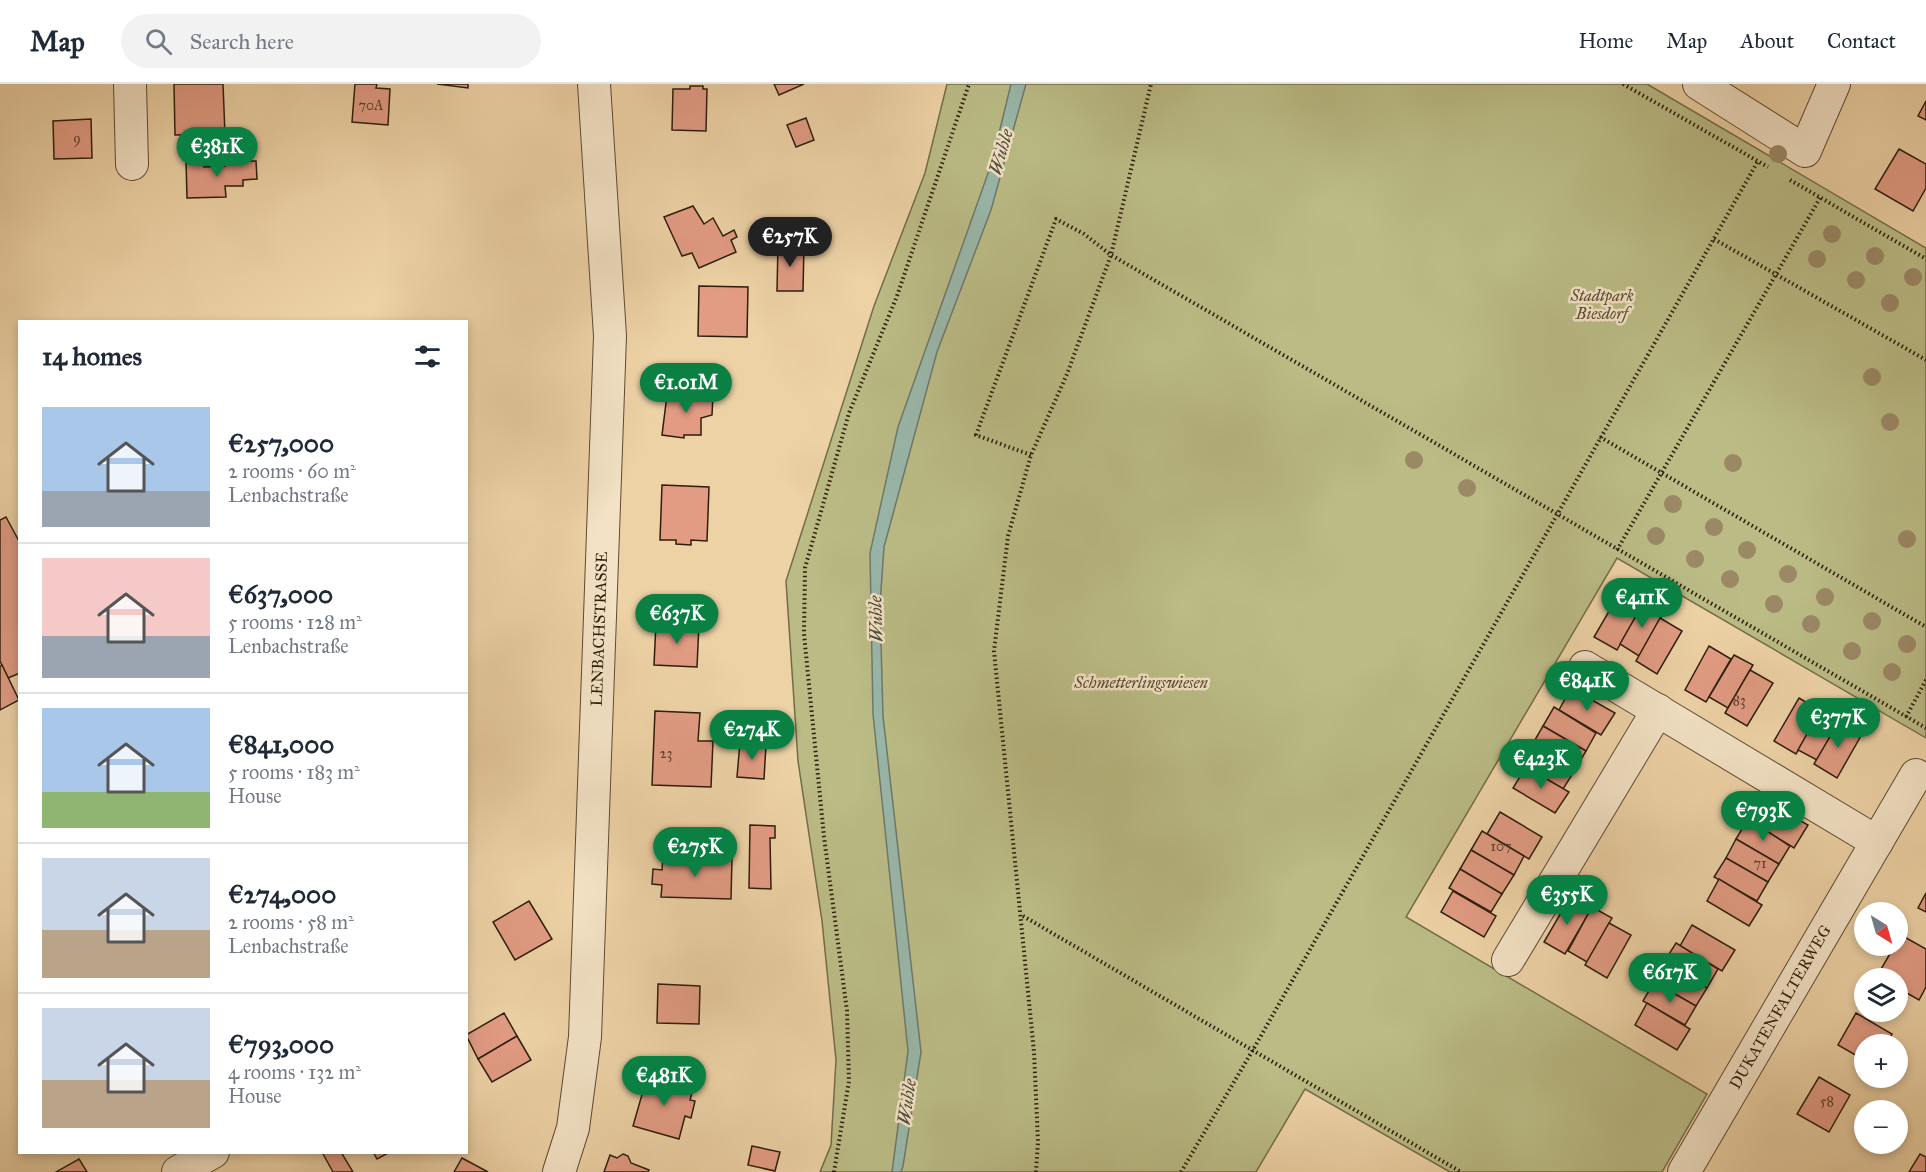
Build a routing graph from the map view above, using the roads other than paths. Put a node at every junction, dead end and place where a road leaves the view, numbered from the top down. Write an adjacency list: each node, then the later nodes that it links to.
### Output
1 (130, 84): 5 (street)
2 (594, 84): 13 (street, LENBACHSTRASSE)
3 (1699, 84): 4 (street)
4 (1834, 84)
5 (132, 164)
6 (1586, 667): 7 (street)
7 (1658, 710): 9 (street); 10 (street)
8 (1916, 775): 9 (street, DUKATENFALTERWEG)
9 (1877, 842): 14 (street, DUKATENFALTERWEG)
10 (1508, 960)
11 (210, 1154): 12 (street)
12 (178, 1172)
13 (559, 1172)
14 (1684, 1172)

